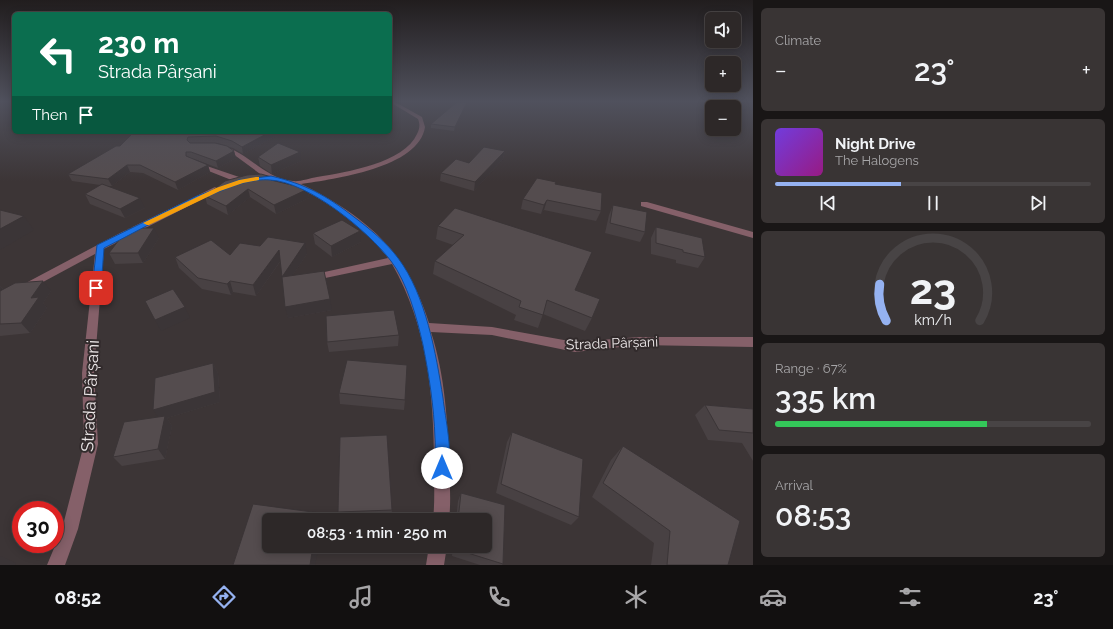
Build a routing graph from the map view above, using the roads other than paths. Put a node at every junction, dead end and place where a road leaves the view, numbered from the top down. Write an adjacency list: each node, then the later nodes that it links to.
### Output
1 (422, 128): 6 (street)
2 (217, 146): 4 (street)
3 (191, 161): 5 (street)
4 (271, 178): 5 (street); 6 (street)
5 (249, 180): 9 (street)
6 (294, 183): 10 (street)
7 (644, 204): 8 (street)
8 (753, 235)
9 (100, 247): 12 (street); 17 (street, Strada Pârșani)
10 (395, 260): 11 (street); 13 (street)
11 (305, 280)
12 (18, 291)
13 (424, 327): 14 (street, Strada Pârșani); 15 (street)
14 (753, 342)
15 (441, 513)
16 (437, 553): 18 (street)
17 (56, 565)
18 (435, 565)

